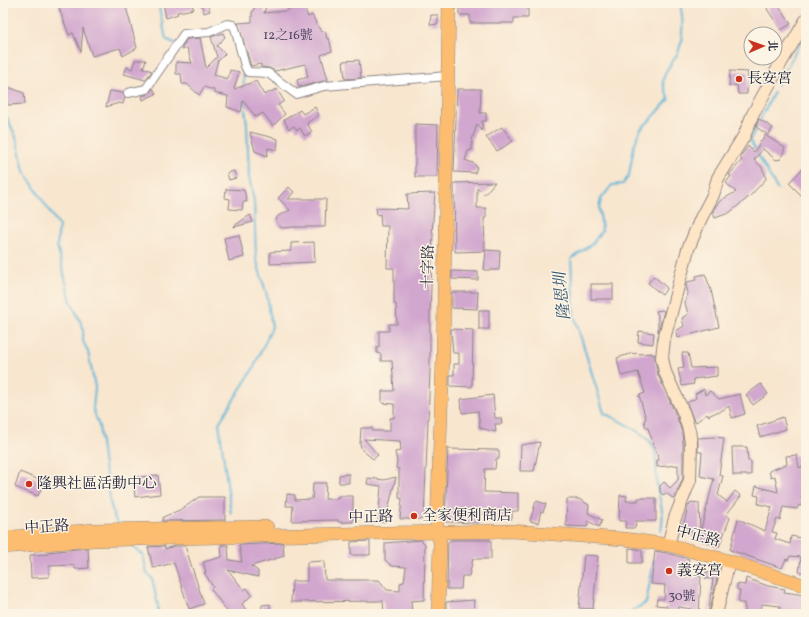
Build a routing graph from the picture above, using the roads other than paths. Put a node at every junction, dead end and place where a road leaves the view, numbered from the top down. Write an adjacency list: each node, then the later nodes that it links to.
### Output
1 (449, 3): 3 (main road, 十字路)
2 (806, 20): 7 (street)
3 (448, 76): 4 (street); 5 (main road, 十字路)
4 (128, 93)
5 (437, 528): 6 (main road, 中正路); 7 (main road, 中正路); 8 (main road, 中正路); 12 (main road, 十字路); 13 (main road, 十字路)
6 (3, 538)
7 (670, 541): 9 (main road, 中正路)
8 (3, 547)
9 (730, 558): 10 (main road, 中正路); 11 (main road, 中正路); 14 (street)
10 (806, 577)
11 (806, 586)
12 (431, 614)
13 (438, 614)
14 (716, 614)

